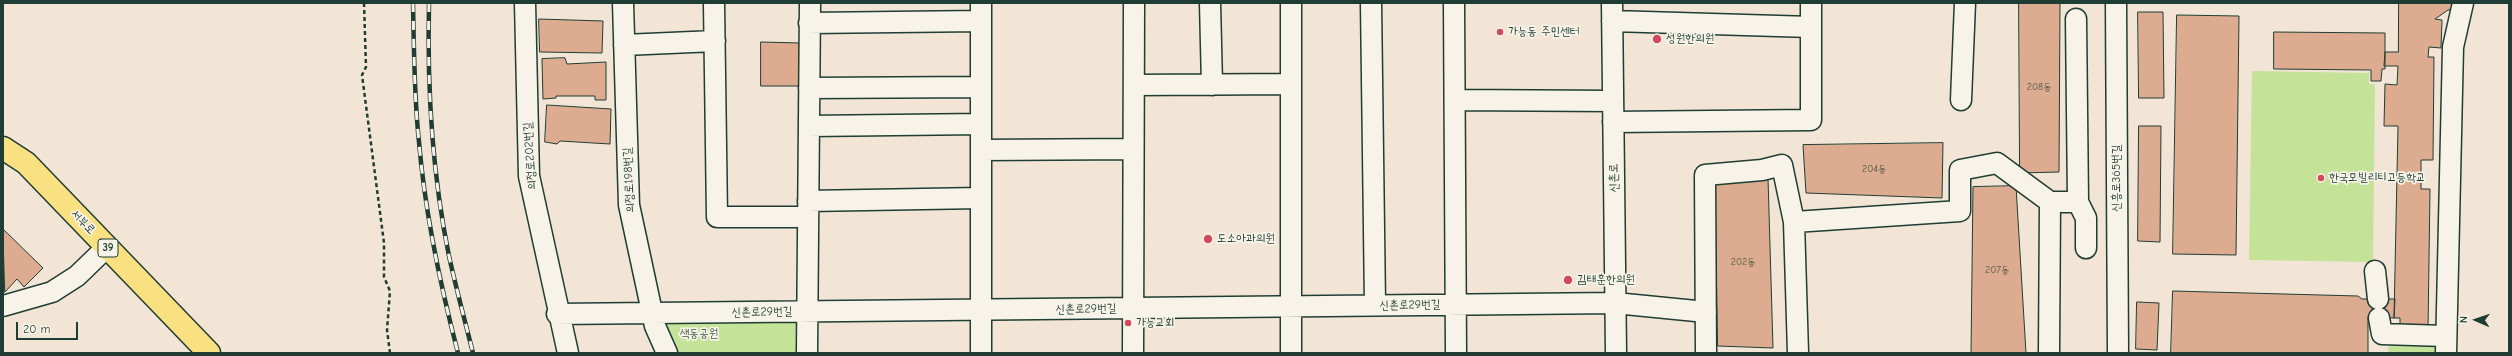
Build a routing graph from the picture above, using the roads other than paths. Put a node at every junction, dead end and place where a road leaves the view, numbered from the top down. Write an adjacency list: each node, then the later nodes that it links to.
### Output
1 (525, 3): 53 (street, 의정로202번길)
2 (623, 3): 20 (street, 의정로198번길)
3 (714, 3): 19 (street)
4 (810, 3): 17 (street)
5 (1134, 3): 23 (street)
6 (1210, 3): 22 (street)
7 (1291, 3): 21 (street)
8 (1371, 3): 45 (street)
9 (1454, 3): 26 (street)
10 (1811, 3): 18 (street)
11 (1965, 3): 27 (street)
12 (2116, 3): 67 (street, 신흥로365번길)
13 (2463, 3): 54 (street)
14 (981, 12): 17 (street); 24 (street)
15 (1612, 12): 18 (street); 28 (street, 신촌로)
16 (2076, 19): 37 (street)
17 (810, 23): 25 (street)
18 (1811, 27): 29 (street)
19 (715, 41): 20 (street); 38 (street)
20 (624, 46): 52 (street, 의정로198번길)
21 (1291, 84): 22 (street); 47 (street)
22 (1212, 85): 23 (street)
23 (1134, 86): 33 (street)
24 (981, 87): 25 (street); 30 (street)
25 (809, 88): 31 (street)
26 (1455, 100): 28 (street); 44 (street)
27 (1961, 100)
28 (1613, 101): 29 (street, 신촌로)
29 (1613, 122): 43 (street, 신촌로)
30 (981, 124): 31 (street); 34 (street)
31 (809, 126): 38 (street)
32 (3, 148): 40 (main road, 서부로 / 39)
33 (1133, 149): 34 (street); 48 (street)
34 (981, 150): 35 (street)
35 (980, 198): 38 (street); 49 (street)
36 (2050, 202): 37 (street); 39 (street); 66 (street)
37 (2078, 202): 41 (street)
38 (808, 209): 50 (street)
39 (1794, 222): 51 (street); 65 (street)
40 (107, 247): 46 (street); 55 (main road, 서부로 / 39)
41 (2086, 248)
42 (2374, 271): 54 (street)
43 (1615, 303): 44 (street, 신촌로29번길); 51 (street, 신촌로29번길); 63 (street, 신촌로)
44 (1456, 304): 45 (street, 신촌로29번길); 62 (street)
45 (1375, 305): 47 (street, 신촌로29번길)
46 (3, 306)
47 (1291, 306): 48 (street, 신촌로29번길); 61 (street)
48 (1133, 308): 49 (street, 신촌로29번길); 60 (street)
49 (980, 310): 50 (street, 신촌로29번길); 59 (street)
50 (808, 312): 52 (street, 신촌로29번길); 58 (street)
51 (1706, 312): 64 (street)
52 (652, 313): 53 (street, 신촌로29번길); 57 (street, 의정로198번길)
53 (557, 314): 56 (street, 의정로202번길)
54 (2446, 345)
55 (209, 353)
56 (568, 353)
57 (667, 353)
58 (807, 353)
59 (980, 353)
60 (1132, 353)
61 (1291, 353)
62 (1456, 353)
63 (1616, 353)
64 (1706, 353)
65 (1798, 353)
66 (2049, 353)
67 (2118, 353)

